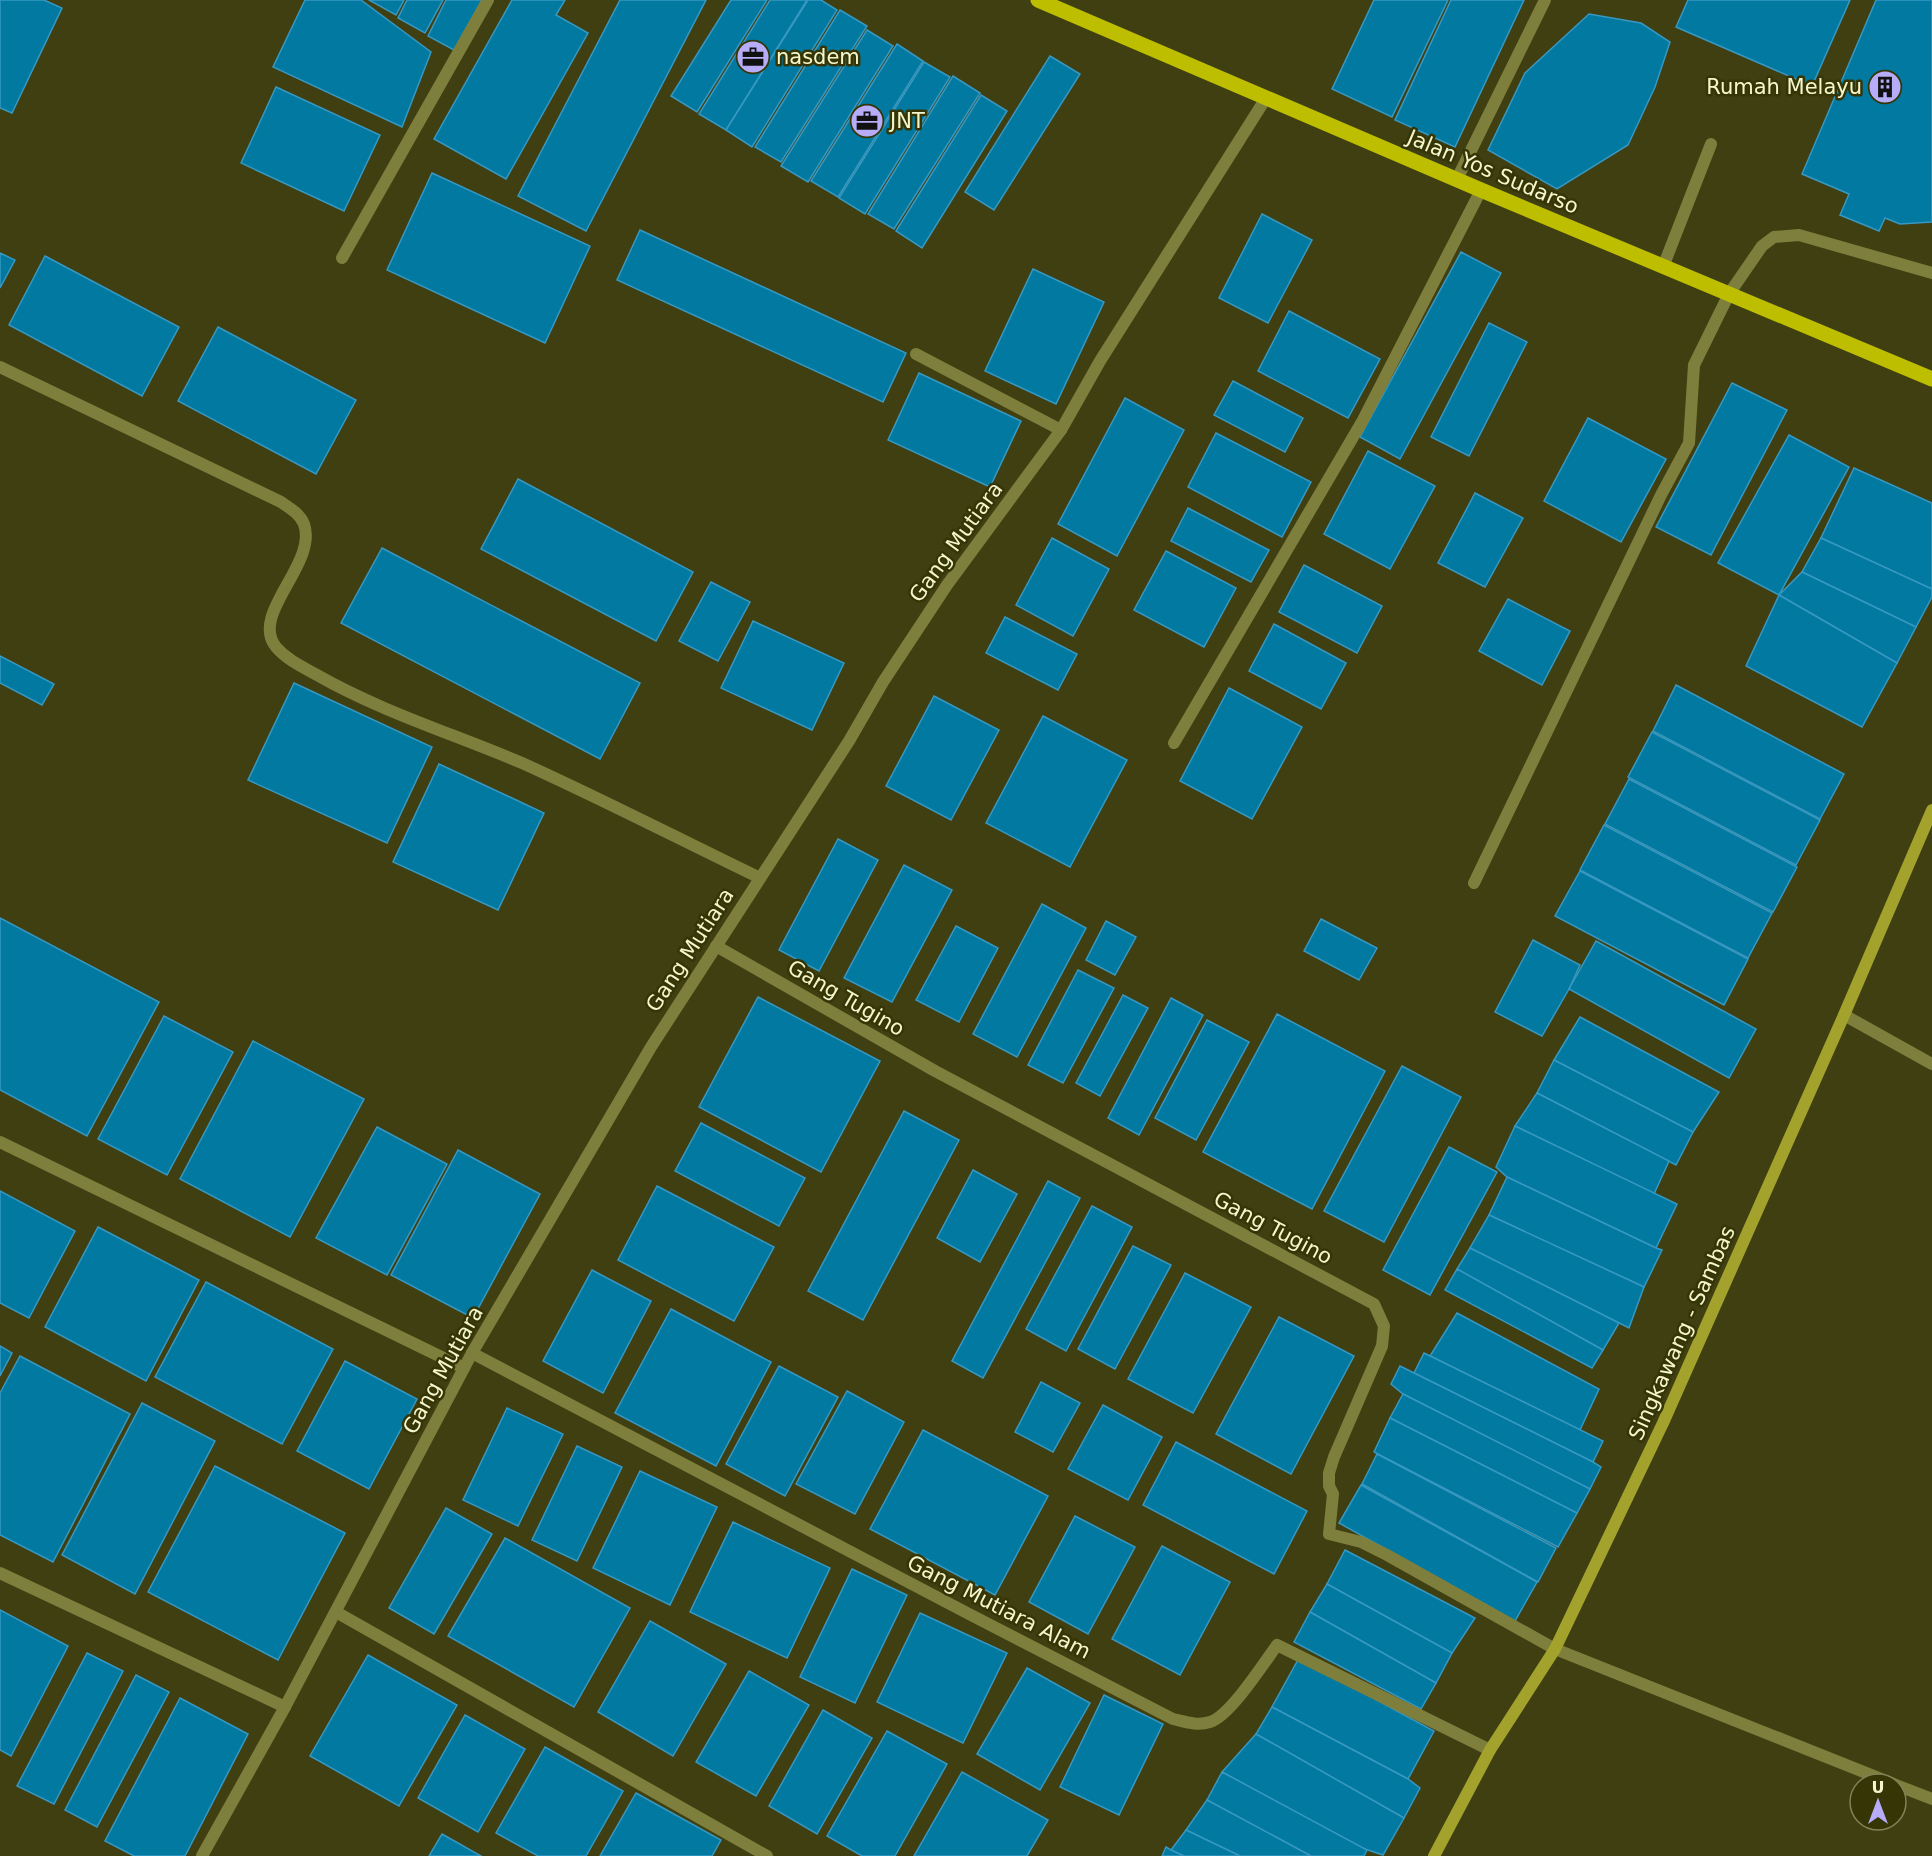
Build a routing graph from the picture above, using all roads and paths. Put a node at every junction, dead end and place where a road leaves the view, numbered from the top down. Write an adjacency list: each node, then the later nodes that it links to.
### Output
1 (489, 0): 8 (street)
2 (1038, 0): 4 (main road, Jalan Yos Sudarso)
3 (1545, 0): 6 (street)
4 (1266, 98): 6 (main road, Jalan Yos Sudarso); 15 (street, Gang Mutiara)
5 (1712, 144): 9 (street)
6 (1457, 180): 7 (main road, Jalan Yos Sudarso)
7 (1481, 190): 9 (main road, Jalan Yos Sudarso); 16 (street)
8 (342, 258)
9 (1663, 267): 11 (main road, Jalan Yos Sudarso)
10 (1932, 273): 11 (street)
11 (1729, 294): 14 (main road, Jalan Yos Sudarso); 19 (street)
12 (916, 354): 15 (street)
13 (0, 367): 18 (street)
14 (1932, 379)
15 (1061, 430): 18 (street, Gang Mutiara)
16 (1174, 743)
17 (1932, 810): 21 (street, Singkawang - Sambas)
18 (760, 878): 20 (street, Gang Mutiara)
19 (1474, 883)
20 (716, 946): 24 (street, Gang Mutiara); 28 (street, Gang Tugino)
21 (1844, 1015): 22 (street); 28 (street, Singkawang - Sambas)
22 (1932, 1064)
23 (0, 1142): 25 (street)
24 (472, 1353): 25 (street, Gang Mutiara); 30 (street, Gang Mutiara Alam)
25 (465, 1368): 27 (street, Gang Mutiara)
26 (0, 1573): 29 (street)
27 (336, 1612): 29 (street, Gang Mutiara); 35 (street)
28 (1556, 1649): 30 (street, Singkawang - Sambas); 31 (street)
29 (285, 1707): 34 (street, Gang Mutiara)
30 (1490, 1750): 36 (street, Singkawang - Sambas)
31 (1865, 1772)
32 (1908, 1789): 33 (street)
33 (1932, 1799)
34 (202, 1856)
35 (767, 1856)
36 (1434, 1856)

